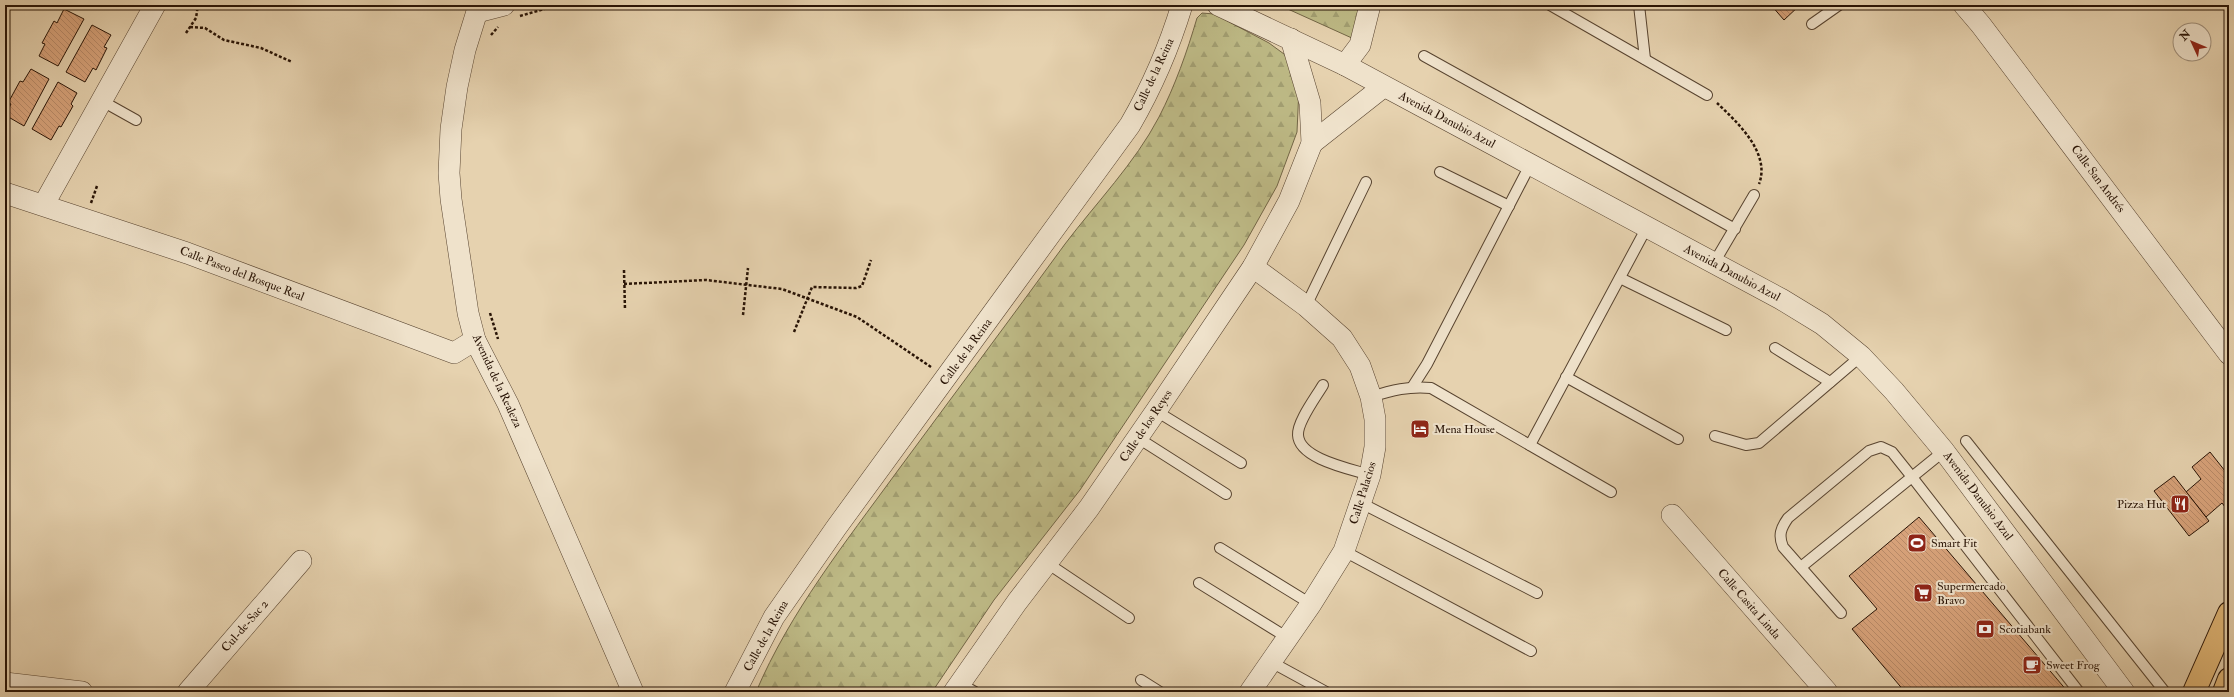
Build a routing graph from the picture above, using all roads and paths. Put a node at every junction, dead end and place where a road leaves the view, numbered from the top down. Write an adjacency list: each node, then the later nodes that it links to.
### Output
1 (155, 5): 25 (street)
2 (198, 5): 15 (path)
3 (558, 5): 12 (path)
4 (1182, 5): 60 (street, Calle de la Reina)
5 (1218, 5): 18 (street, Avenida Danubio Azul)
6 (1370, 5): 22 (street)
7 (1550, 5): 20 (lane)
8 (1639, 5): 20 (lane)
9 (1839, 5): 13 (lane)
10 (1964, 5): 57 (street, Calle San Andrés)
11 (478, 8): 12 (street); 54 (street, Avenida de la Realeza)
12 (510, 11)
13 (1812, 24)
14 (500, 26): 17 (path)
15 (190, 27): 16 (path); 21 (path)
16 (186, 33)
17 (490, 36)
18 (1291, 40): 22 (street, Avenida Danubio Azul); 27 (street, Calle de los Reyes)
19 (1424, 56): 38 (lane)
20 (1645, 60): 24 (lane)
21 (292, 62)
22 (1345, 65): 23 (street, Avenida Danubio Azul)
23 (1383, 87): 27 (street, Calle de los Reyes); 28 (street, Avenida Danubio Azul)
24 (1707, 95): 33 (path)
25 (102, 101): 26 (lane); 34 (street)
26 (136, 120)
27 (1312, 143): 41 (street, Calle de los Reyes)
28 (1530, 165): 36 (lane); 37 (street, Avenida Danubio Azul)
29 (1440, 172): 36 (lane)
30 (1366, 182): 48 (lane)
31 (98, 186): 35 (path)
32 (5, 192): 34 (street, Calle Paseo del Bosque Real)
33 (1754, 196): 38 (lane)
34 (44, 204): 54 (street, Calle Paseo del Bosque Real)
35 (89, 206)
36 (1509, 206): 63 (lane)
37 (1647, 227): 40 (street, Avenida Danubio Azul); 44 (lane)
38 (1735, 229): 40 (lane)
39 (871, 260): 47 (path)
40 (1714, 263): 58 (street, Avenida Danubio Azul)
41 (1253, 267): 48 (street, Calle Palacios); 65 (street, Calle de los Reyes)
42 (748, 268): 46 (path)
43 (624, 270): 45 (path)
44 (1620, 278): 52 (lane); 59 (lane)
45 (624, 284): 46 (path); 49 (path)
46 (746, 284): 47 (path); 51 (path)
47 (808, 300): 53 (path); 60 (path)
48 (1306, 306): 64 (street, Calle Palacios)
49 (625, 310)
50 (489, 312): 55 (path)
51 (742, 315)
52 (1726, 330)
53 (794, 332)
54 (476, 340): 99 (street, Avenida de la Realeza)
55 (498, 341)
56 (1775, 348): 61 (lane)
57 (2229, 354)
58 (1861, 356): 61 (lane); 71 (street, Avenida Danubio Azul)
59 (1566, 377): 68 (lane); 70 (lane)
60 (947, 378): 100 (street, Calle de la Reina)
61 (1830, 382): 66 (lane)
62 (1323, 385): 73 (lane)
63 (1413, 386): 64 (lane); 70 (lane)
64 (1371, 397): 73 (street, Calle Palacios)
65 (1156, 411): 67 (street, Calle de los Reyes); 72 (lane)
66 (1715, 436)
67 (1138, 438): 76 (lane); 82 (street, Calle de los Reyes)
68 (1678, 439)
69 (1966, 441): 107 (lane)
70 (1530, 444): 75 (lane)
71 (1944, 451): 74 (lane); 106 (street, Avenida Danubio Azul)
72 (1241, 463)
73 (1370, 475): 77 (street, Calle Palacios)
74 (1912, 477): 83 (lane); 83 (lane); 105 (lane)
75 (1611, 492)
76 (1226, 494)
77 (1361, 503): 80 (street, Calle Palacios); 85 (lane)
78 (1672, 515): 104 (street, Calle Casita Linda)
79 (1220, 548): 86 (lane)
80 (1344, 551): 86 (street, Calle Palacios); 91 (lane)
81 (301, 561): 98 (street, Cul-de-Sac 2)
82 (1047, 563): 89 (lane); 96 (street, Calle de los Reyes)
83 (1800, 567): 87 (lane)
84 (1199, 583): 90 (lane)
85 (1537, 593)
86 (1311, 604): 90 (street, Calle Palacios)
87 (1841, 613)
88 (2229, 613): 108 (main road)
89 (1129, 618)
90 (1288, 638): 92 (street, Calle Palacios)
91 (1531, 651)
92 (1271, 662): 102 (street, Calle Palacios); 103 (lane)
93 (2229, 679): 109 (main road)
94 (1141, 680): 101 (lane)
95 (5, 683): 97 (street)
96 (962, 689)
97 (82, 692)
98 (188, 692)
99 (633, 692)
100 (735, 692)
101 (1160, 692)
102 (1250, 692)
103 (1326, 692)
104 (1827, 692)
105 (2079, 692)
106 (2124, 692)
107 (2165, 692)
108 (2194, 692)
109 (2224, 692)

